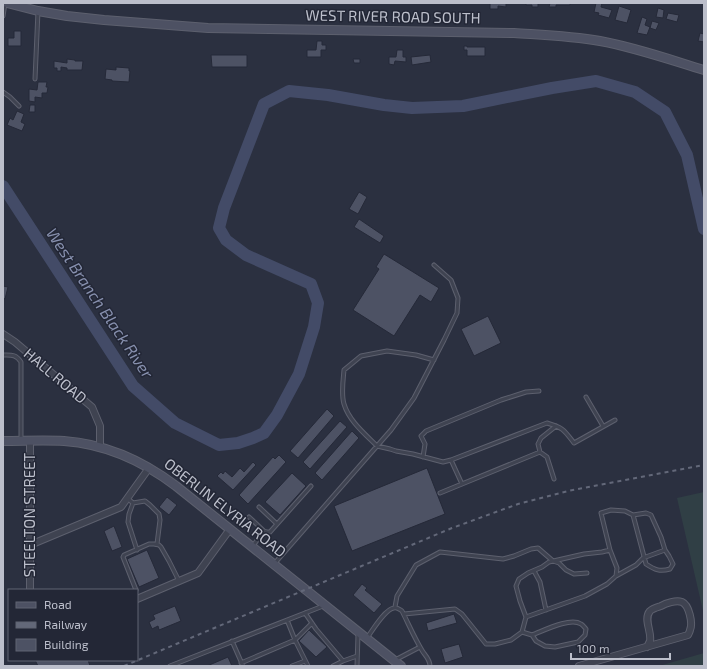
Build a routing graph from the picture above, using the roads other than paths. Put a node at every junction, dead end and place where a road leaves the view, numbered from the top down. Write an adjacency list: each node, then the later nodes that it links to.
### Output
1 (6, 3): 2 (main road, WEST RIVER ROAD SOUTH); 3 (lane)
2 (38, 12): 4 (main road, WEST RIVER ROAD SOUTH); 5 (lane)
3 (3, 16)
4 (704, 70)
5 (35, 79)
6 (3, 92): 7 (lane)
7 (19, 106)
8 (434, 266): 11 (lane)
9 (3, 334): 21 (street, HALL ROAD)
10 (3, 355): 18 (lane)
11 (434, 360): 20 (lane); 20 (lane)
12 (539, 391): 23 (lane)
13 (586, 398): 16 (lane)
14 (615, 420): 16 (lane)
15 (556, 426): 16 (lane); 22 (lane); 24 (lane)
16 (604, 426)
17 (3, 441): 18 (main road, OBERLIN ELYRIA ROAD)
18 (20, 441): 19 (main road, OBERLIN ELYRIA ROAD)
19 (30, 441): 21 (main road, OBERLIN ELYRIA ROAD); 39 (street, STEELTON STREET)
20 (377, 446): 23 (lane); 46 (lane)
21 (100, 448): 25 (main road, OBERLIN ELYRIA ROAD)
22 (540, 452): 26 (lane); 27 (lane)
23 (423, 457): 24 (lane)
24 (451, 460): 27 (lane)
25 (149, 468): 30 (street); 36 (main road, OBERLIN ELYRIA ROAD)
26 (554, 478)
27 (462, 484): 29 (lane)
28 (311, 486): 35 (lane)
29 (440, 493)
30 (127, 498): 31 (lane); 39 (street)
31 (133, 503): 38 (lane); 41 (lane)
32 (259, 507): 35 (lane)
33 (634, 515): 42 (lane); 43 (lane); 44 (lane)
34 (249, 517): 37 (lane)
35 (277, 524): 37 (lane)
36 (230, 529): 40 (main road, OBERLIN ELYRIA ROAD); 50 (street)
37 (264, 531): 40 (lane)
38 (157, 544): 41 (lane); 50 (lane)
39 (30, 545): 51 (street, STEELTON STREET)
40 (252, 547): 46 (main road, OBERLIN ELYRIA ROAD)
41 (136, 550): 52 (lane)
42 (610, 550): 45 (lane); 49 (lane)
43 (665, 550): 44 (lane); 44 (lane)
44 (644, 558): 49 (lane)
45 (553, 561): 47 (lane); 48 (lane); 55 (lane)
46 (274, 564): 54 (main road, OBERLIN ELYRIA ROAD)
47 (534, 571): 56 (lane); 59 (lane)
48 (587, 573)
49 (616, 576): 56 (lane)
50 (179, 581): 53 (street)
51 (30, 589)
52 (136, 589)
53 (138, 595)
54 (325, 605): 57 (lane); 62 (main road, OBERLIN ELYRIA ROAD)
55 (395, 607): 58 (lane); 67 (lane)
56 (546, 610): 59 (lane)
57 (305, 613): 60 (lane); 61 (lane)
58 (404, 614): 63 (lane); 70 (lane)
59 (526, 617): 63 (lane)
60 (287, 620): 68 (lane); 69 (lane)
61 (312, 623): 68 (lane); 73 (lane)
62 (358, 631): 67 (main road, OBERLIN ELYRIA ROAD); 72 (lane)
63 (522, 632): 65 (lane)
64 (695, 633): 66 (street)
65 (532, 635): 65 (lane)
66 (688, 635): 71 (street); 71 (street)
67 (367, 638): 74 (main road, OBERLIN ELYRIA ROAD)
68 (295, 640): 75 (lane); 76 (lane)
69 (232, 641): 76 (lane); 77 (lane)
70 (420, 647): 74 (lane); 83 (lane)
71 (647, 647): 84 (street)
72 (357, 656): 73 (lane); 81 (lane)
73 (343, 660): 80 (lane)
74 (394, 660): 82 (main road, OBERLIN ELYRIA ROAD)
75 (306, 661): 78 (lane); 79 (lane)
76 (242, 664)
77 (170, 666)
78 (292, 666)
79 (308, 666)
80 (334, 666)
81 (357, 666)
82 (401, 666)
83 (430, 666)
84 (579, 666)

